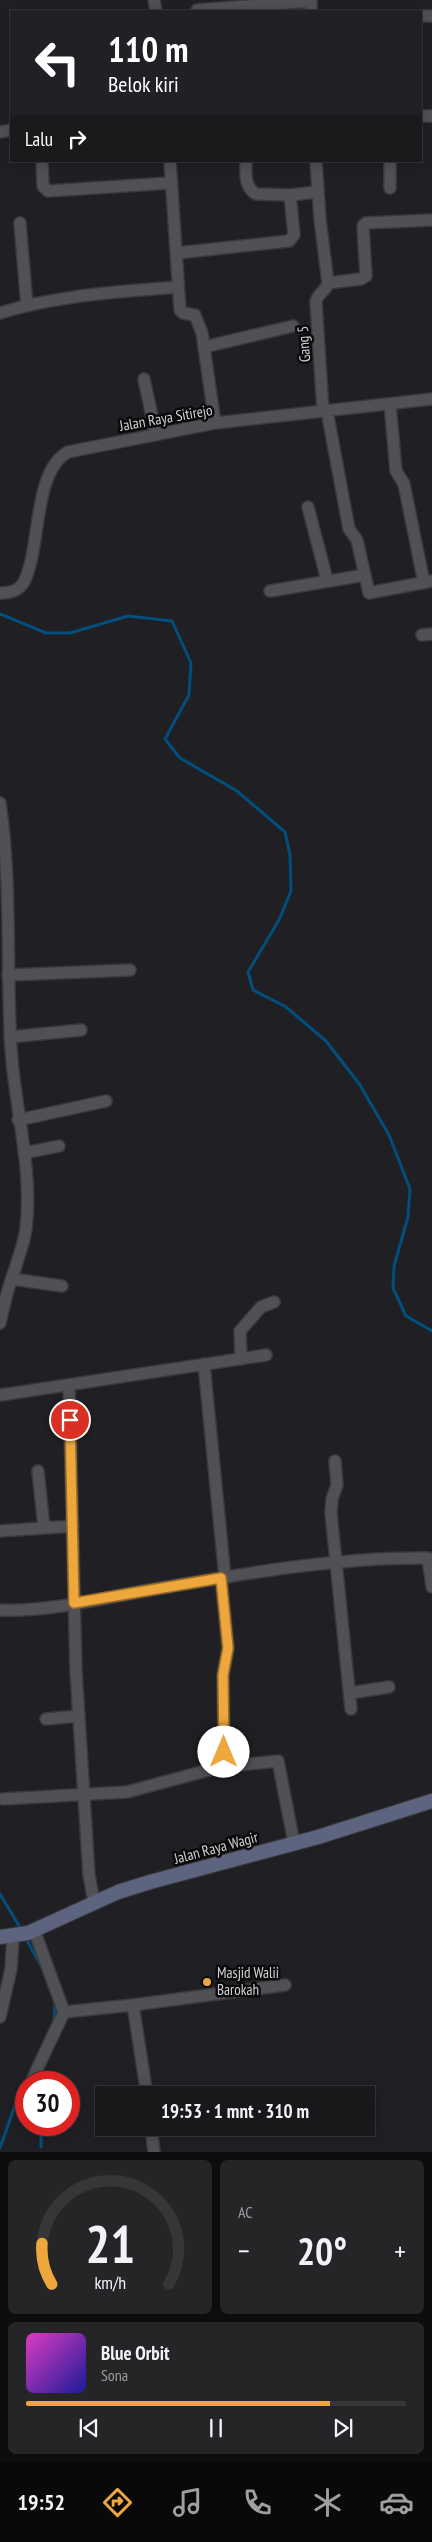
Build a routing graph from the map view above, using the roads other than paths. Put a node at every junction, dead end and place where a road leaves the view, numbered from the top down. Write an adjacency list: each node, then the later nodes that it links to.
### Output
1 (311, 4): 2 (street)
2 (197, 10)
3 (42, 162): 8 (street)
4 (170, 162): 8 (street)
5 (246, 162): 11 (street)
6 (316, 162): 10 (street)
7 (390, 162): 9 (street)
8 (170, 183): 14 (street)
9 (390, 188)
10 (318, 192): 11 (street); 15 (street)
11 (290, 194): 14 (street)
12 (432, 220): 15 (street)
13 (20, 223): 17 (street)
14 (177, 253): 16 (street)
15 (328, 281): 24 (street, Gang 5)
16 (178, 287): 17 (street); 20 (street)
17 (27, 306): 18 (street)
18 (0, 313)
19 (293, 326): 20 (street)
20 (204, 347): 25 (street)
21 (144, 379): 26 (street)
22 (432, 399): 23 (street, Jalan Raya Sitirejo)
23 (390, 404): 24 (street, Jalan Raya Sitirejo); 30 (street)
24 (325, 411): 25 (street, Jalan Raya Sitirejo); 28 (street, Gang 5)
25 (215, 423): 26 (street, Jalan Raya Sitirejo)
26 (156, 435): 32 (street, Jalan Raya Sitirejo)
27 (308, 507): 29 (street)
28 (365, 574): 29 (street); 30 (street, Gang 5)
29 (327, 580): 31 (street)
30 (428, 582)
31 (270, 591)
32 (3, 593)
33 (0, 803): 35 (street)
34 (130, 970): 35 (street)
35 (8, 975): 37 (street)
36 (81, 1030): 37 (street)
37 (10, 1037): 39 (street)
38 (106, 1101): 39 (street)
39 (18, 1120): 41 (street)
40 (60, 1146): 41 (street)
41 (24, 1153): 42 (street)
42 (12, 1279): 43 (street); 45 (street)
43 (62, 1286)
44 (274, 1302): 47 (street)
45 (0, 1324)
46 (266, 1355): 47 (street)
47 (241, 1359): 48 (street)
48 (204, 1364): 49 (street); 58 (street)
49 (69, 1384): 50 (street); 53 (street)
50 (0, 1395)
51 (335, 1461): 57 (street)
52 (38, 1471): 54 (street)
53 (73, 1526): 54 (street); 60 (street)
54 (44, 1527): 55 (street)
55 (0, 1531)
56 (430, 1554): 57 (street); 59 (street)
57 (337, 1563): 58 (street); 63 (street)
58 (223, 1578): 60 (street); 67 (street)
59 (432, 1587)
60 (74, 1603): 61 (street); 65 (street)
61 (0, 1610)
62 (389, 1687): 63 (street)
63 (350, 1693): 64 (street)
64 (351, 1709)
65 (78, 1716): 66 (street); 68 (street)
66 (46, 1719)
67 (220, 1766): 68 (street); 71 (street)
68 (83, 1793): 69 (street); 72 (street)
69 (3, 1799)
70 (432, 1802): 71 (main road, Jalan Raya Wagir)
71 (294, 1843): 72 (main road, Jalan Raya Wagir)
72 (94, 1902): 73 (main road, Jalan Raya Wagir)
73 (19, 1935): 76 (street); 77 (street)
74 (285, 1985): 75 (street)
75 (133, 2005): 76 (street); 79 (street)
76 (64, 2012): 78 (street)
77 (0, 2017)
78 (36, 2071)
79 (146, 2086)
80 (153, 2136): 81 (street)
81 (154, 2152)

